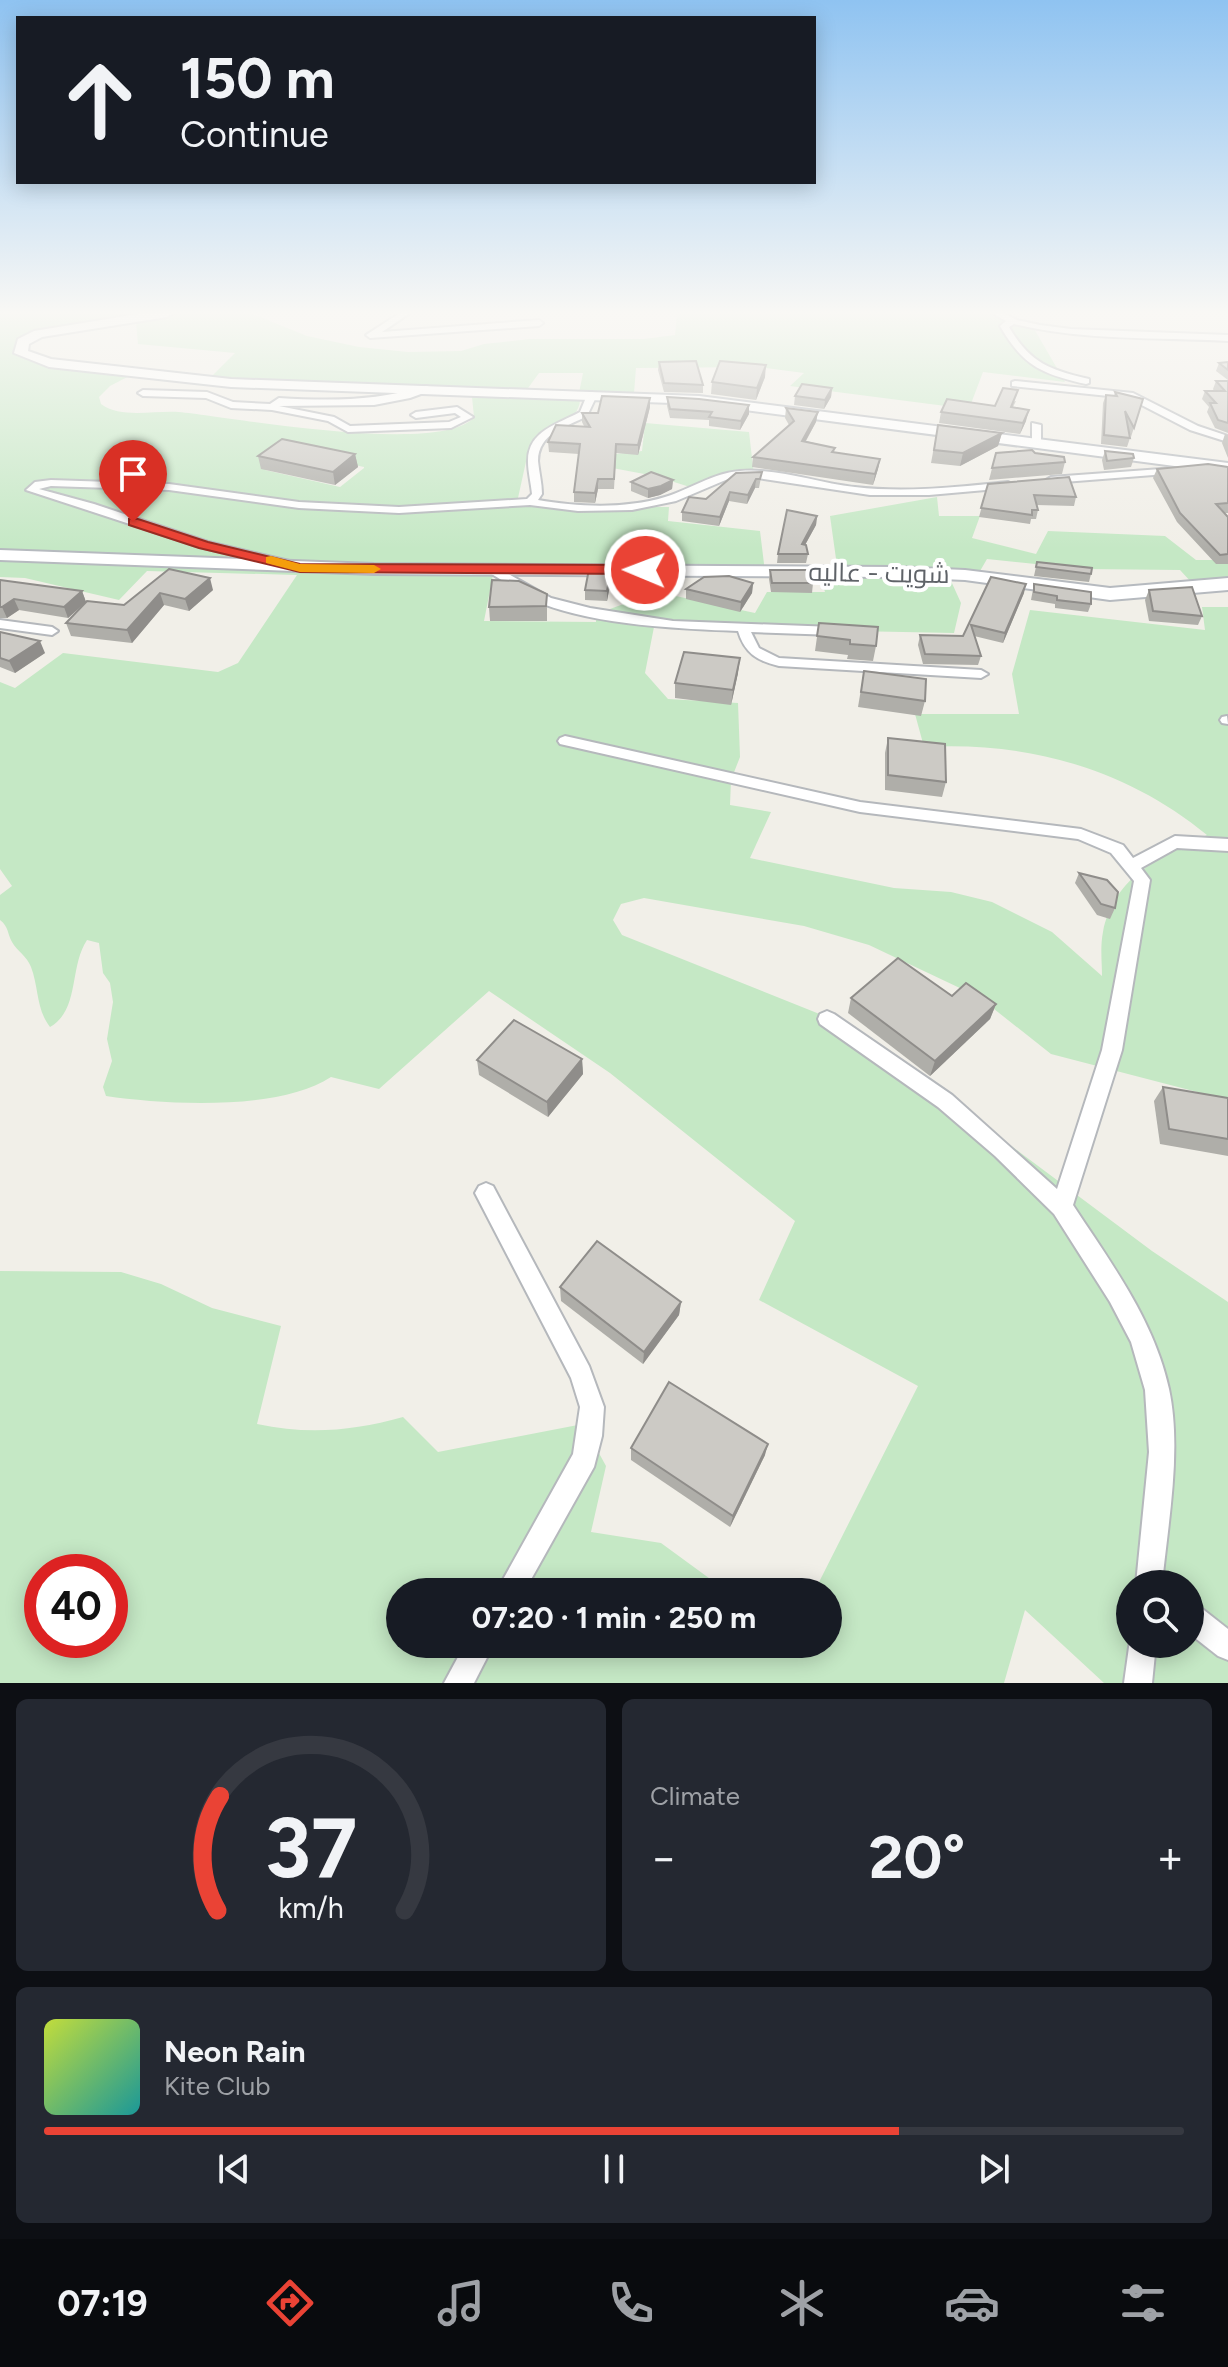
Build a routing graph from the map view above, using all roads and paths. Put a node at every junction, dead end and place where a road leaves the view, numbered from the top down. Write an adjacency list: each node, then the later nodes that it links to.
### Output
1 (421, 392): 8 (street)
2 (496, 392): 6 (main road)
3 (1101, 392): 7 (street)
4 (1119, 392): 7 (street)
5 (143, 393): 8 (street)
6 (592, 395): 12 (main road); 17 (street)
7 (1137, 397): 11 (street)
8 (272, 407): 9 (street)
9 (416, 415)
10 (1036, 425): 12 (street)
11 (1228, 439)
12 (1037, 445): 13 (main road)
13 (1202, 467): 14 (main road); 15 (street)
14 (1228, 468)
15 (1032, 482)
16 (1018, 484): 17 (street)
17 (530, 502): 19 (street)
18 (0, 555): 19 (main road, شويت - عاليه)
19 (300, 568): 20 (main road, شويت - عاليه)
20 (494, 570): 21 (main road, شويت - عاليه); 23 (street)
21 (1228, 584)
22 (0, 624): 24 (street)
23 (744, 629): 25 (street); 26 (street)
24 (52, 631)
25 (834, 631)
26 (981, 674)
27 (565, 741): 29 (street)
28 (1228, 845): 29 (street)
29 (1133, 865): 32 (street)
30 (827, 1019): 32 (street)
31 (486, 1193): 34 (street)
32 (1062, 1207): 33 (street)
33 (1150, 1570)
34 (517, 1578)
35 (1204, 1628): 36 (street)
36 (1228, 1646)
37 (472, 1658): 39 (street)
38 (1141, 1658): 40 (street)
39 (458, 1683)
40 (1138, 1683)

